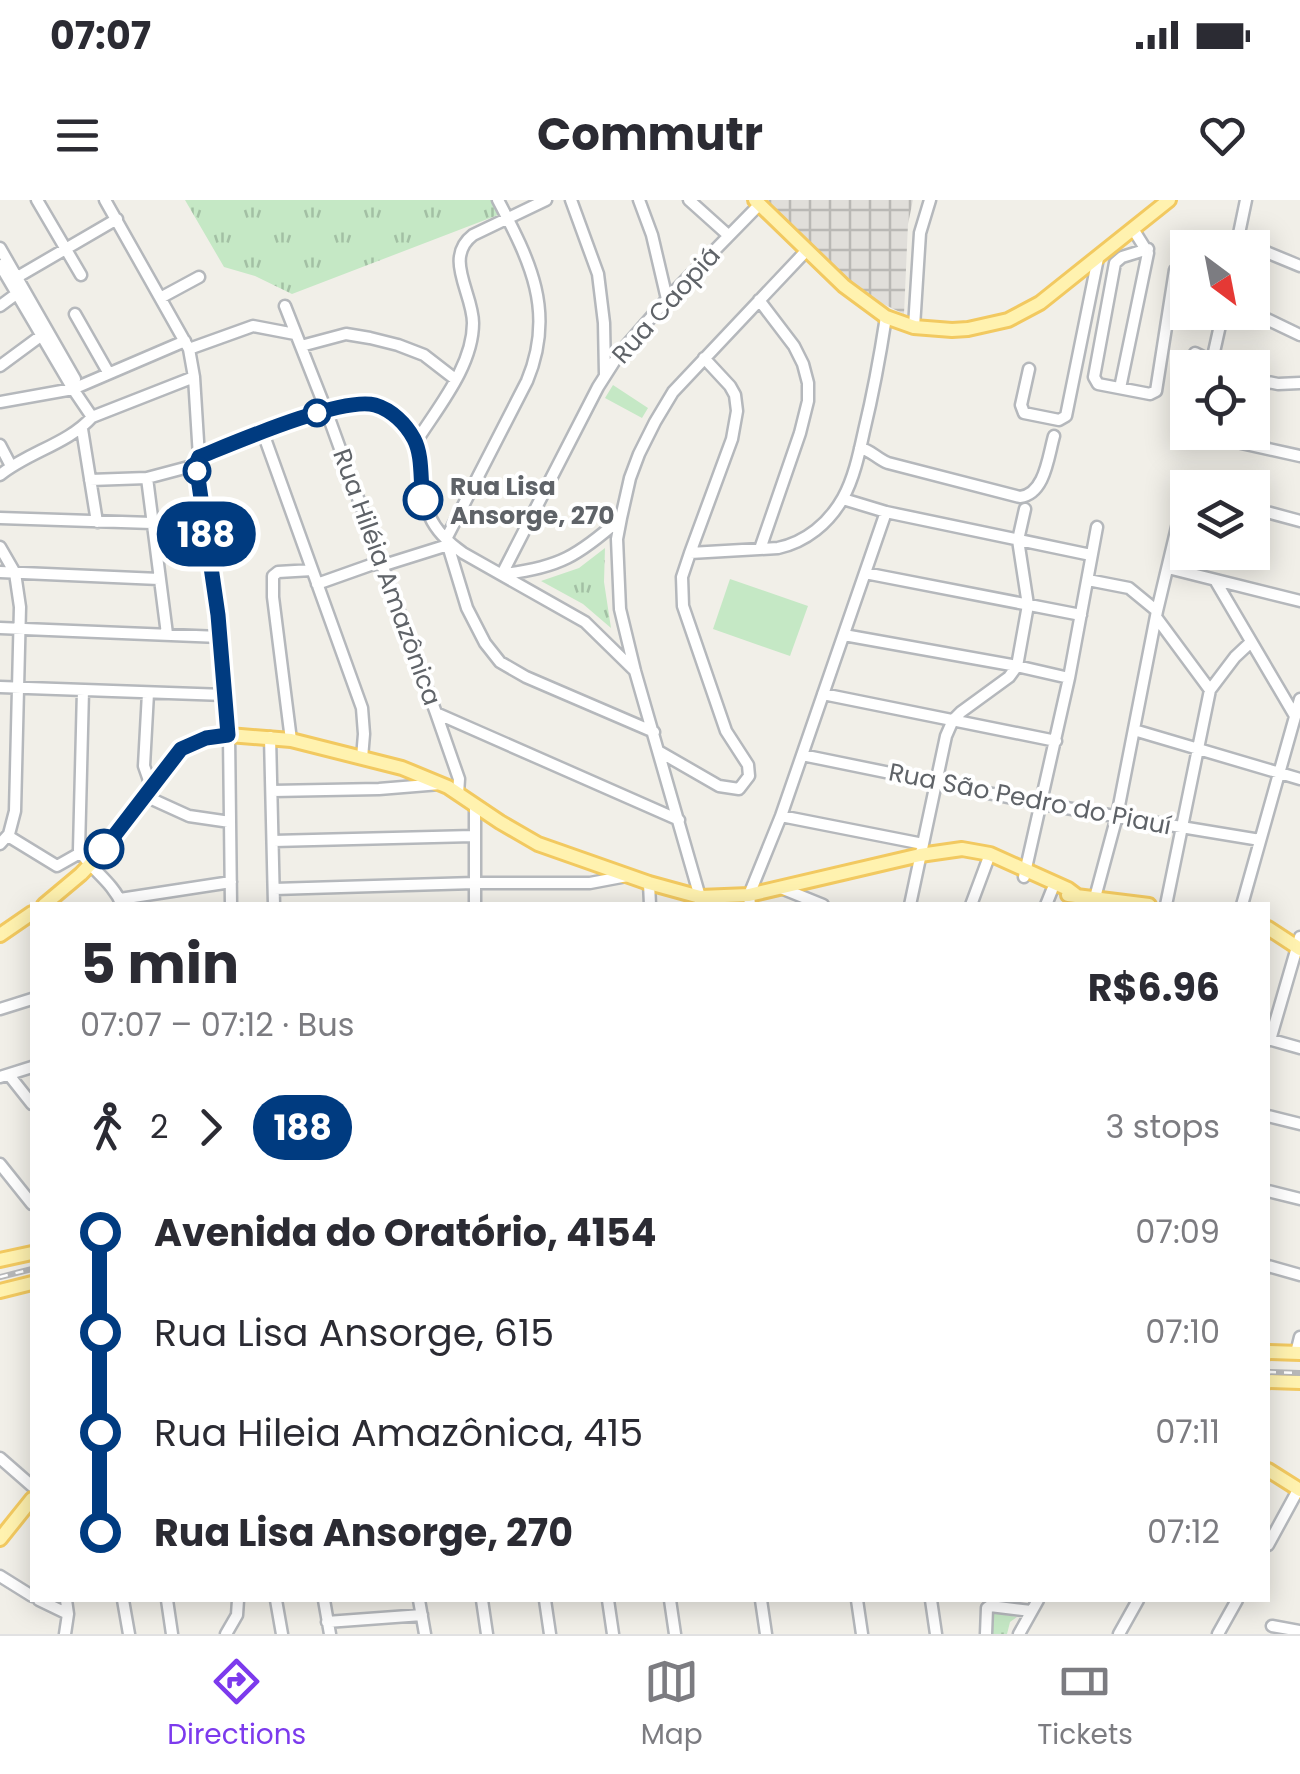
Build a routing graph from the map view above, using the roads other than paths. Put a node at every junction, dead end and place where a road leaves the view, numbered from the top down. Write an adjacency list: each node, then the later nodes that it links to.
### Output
1 (37, 200): 18 (street)
2 (106, 200): 13 (street)
3 (498, 200): 12 (street)
4 (546, 200): 12 (street)
5 (571, 200): 48 (street)
6 (638, 200): 30 (street)
7 (688, 200): 16 (street)
8 (930, 200): 38 (street)
9 (1169, 200): 14 (main road)
10 (1246, 200): 15 (street)
11 (757, 202): 16 (street, Rua Caopiá); 20 (main road)
12 (507, 218): 50 (street); 82 (street)
13 (117, 220): 18 (street); 29 (street)
14 (1134, 230): 19 (street); 22 (main road)
15 (1239, 230)
16 (728, 236): 30 (street, Rua Caopiá)
17 (0, 248): 27 (street)
18 (64, 248): 25 (street); 27 (street)
19 (1148, 249): 53 (street); 53 (street)
20 (806, 251): 31 (street); 36 (main road)
21 (1270, 256): 24 (street)
22 (1098, 258): 38 (main road); 46 (street)
23 (0, 265): 27 (street)
24 (1300, 266)
25 (81, 275)
26 (199, 277): 29 (street)
27 (14, 278): 28 (street)
28 (20, 291): 33 (street); 40 (street); 54 (street)
29 (162, 297): 42 (street)
30 (667, 299): 48 (street, Rua Caopiá)
31 (759, 300): 44 (street); 84 (street)
32 (1170, 303): 53 (street)
33 (0, 306)
34 (285, 306): 39 (street, Rua Hiléia Amazônica)
35 (75, 314): 47 (street)
36 (886, 317): 38 (main road); 63 (street)
37 (1270, 321): 41 (street)
38 (914, 328)
39 (295, 334): 42 (street); 43 (street, Rua Hiléia Amazônica)
40 (42, 335): 45 (street); 54 (street)
41 (1300, 335)
42 (187, 345): 47 (street); 49 (street)
43 (302, 346): 50 (street); 56 (street, Rua Hiléia Amazônica)
44 (704, 358): 76 (street); 85 (street)
45 (0, 366)
46 (1029, 368)
47 (108, 372): 54 (street)
48 (605, 376): 94 (street, Rua Caopiá)
49 (194, 377): 57 (street); 66 (street)
50 (455, 379): 61 (street)
51 (1270, 382): 52 (street)
52 (1300, 383)
53 (1120, 388)
54 (77, 389): 55 (street); 57 (street)
55 (0, 402)
56 (326, 410): 59 (street); 61 (street); 88 (street, Rua Hiléia Amazônica)
57 (92, 417): 58 (street)
58 (82, 429): 67 (street); 70 (street)
59 (263, 433): 66 (street); 90 (street)
60 (1054, 436): 63 (street)
61 (416, 442): 82 (street)
62 (0, 445): 67 (street)
63 (860, 448): 71 (street)
64 (1270, 449): 65 (street)
65 (1300, 456)
66 (198, 461): 69 (street); 107 (street)
67 (11, 466): 68 (street)
68 (0, 475)
69 (147, 478): 70 (street); 79 (street)
70 (90, 480): 78 (street)
71 (843, 498): 73 (street); 84 (street)
72 (1025, 510): 81 (street)
73 (886, 512): 81 (street); 93 (street)
74 (1270, 513): 77 (street)
75 (0, 518): 78 (street)
76 (621, 518): 94 (street); 110 (street)
77 (1300, 521)
78 (97, 522): 79 (street)
79 (152, 523): 95 (street)
80 (1098, 527): 86 (street)
81 (1018, 540): 86 (street); 100 (street)
82 (447, 542): 88 (street); 94 (street); 123 (street)
83 (0, 547): 92 (street)
84 (760, 549): 85 (street)
85 (690, 553): 129 (street)
86 (1091, 554): 96 (street)
87 (1170, 559): 89 (street)
88 (380, 564): 98 (street); 120 (street, Rua Hiléia Amazônica)
89 (1168, 568): 97 (street); 101 (street)
90 (312, 570): 98 (street); 126 (street)
91 (0, 572): 92 (street)
92 (15, 572): 95 (street); 104 (street)
93 (865, 573): 100 (street); 106 (street)
94 (502, 574): 110 (street)
95 (159, 579): 105 (street)
96 (1088, 580): 101 (street); 102 (street)
97 (1215, 580): 99 (street); 108 (street)
98 (318, 584): 131 (street)
99 (1300, 602)
100 (1028, 605): 102 (street); 109 (street)
101 (1157, 614): 115 (street); 122 (street)
102 (1081, 616): 111 (street)
103 (0, 628): 104 (street)
104 (20, 630): 105 (street); 113 (street)
105 (167, 634): 107 (street)
106 (844, 635): 109 (street); 117 (street)
107 (220, 636): 118 (street)
108 (1250, 642): 115 (street); 119 (street)
109 (1016, 666): 111 (street); 121 (street)
110 (635, 671): 123 (street)
111 (1070, 678): 127 (street)
112 (0, 687): 113 (street)
113 (19, 688): 114 (street); 149 (street)
114 (83, 690): 116 (street); 153 (street)
115 (1210, 690): 128 (street)
116 (148, 692): 118 (street); 132 (street)
117 (823, 694): 121 (street); 130 (street)
118 (225, 695): 124 (street)
119 (1298, 708): 134 (street)
120 (436, 713): 140 (street, Rua Hiléia Amazônica); 145 (street)
121 (953, 720): 127 (street); 136 (street)
122 (1134, 730): 128 (street); 144 (street)
123 (654, 732): 129 (street)
124 (228, 735): 125 (main road); 133 (main road); 146 (street)
125 (270, 737): 126 (main road); 139 (street)
126 (290, 740): 131 (main road)
127 (1056, 741): 141 (street)
128 (1199, 750): 134 (street); 147 (street)
129 (660, 752): 145 (street)
130 (802, 755): 136 (street, Rua São Pedro do Piauí); 143 (street)
131 (362, 758): 137 (main road)
132 (144, 766): 133 (street); 138 (street)
133 (165, 768): 138 (main road)
134 (1279, 774): 135 (street); 150 (street)
135 (1300, 779)
136 (936, 782): 141 (street, Rua São Pedro do Piauí); 152 (street)
137 (442, 784): 139 (street); 140 (main road)
138 (148, 791): 146 (street); 155 (main road)
139 (272, 791): 151 (street)
140 (458, 794): 142 (main road)
141 (1042, 804): 144 (street, Rua São Pedro do Piauí); 156 (street)
142 (475, 806): 148 (street); 157 (main road)
143 (781, 816): 152 (street); 165 (street)
144 (1117, 816): 147 (street, Rua São Pedro do Piauí); 177 (street)
145 (679, 820): 166 (street)
146 (230, 822): 158 (street)
147 (1182, 828): 150 (street, Rua São Pedro do Piauí); 178 (street)
148 (474, 836): 151 (street); 159 (street)
149 (4, 840): 153 (street)
150 (1260, 840): 179 (street)
151 (273, 841): 162 (street)
152 (922, 849): 154 (main road); 161 (main road); 174 (street)
153 (80, 853): 155 (street)
154 (989, 858): 156 (main road); 175 (street)
155 (90, 865): 168 (main road); 169 (street)
156 (1026, 874): 163 (main road); 164 (main road)
157 (628, 876): 159 (street); 160 (main road)
158 (230, 882): 169 (street); 170 (street)
159 (474, 883): 162 (street); 172 (street)
160 (650, 883): 166 (main road); 173 (street)
161 (781, 888): 165 (main road); 167 (street)
162 (274, 889): 171 (street)
163 (1052, 890): 164 (main road); 176 (street)
164 (1076, 894): 177 (main road)
165 (750, 900): 166 (main road)
166 (700, 901)
167 (802, 901)
168 (48, 902)
169 (121, 902)
170 (231, 902)
171 (274, 902)
172 (474, 902)
173 (650, 902)
174 (911, 902)
175 (972, 902)
176 (1047, 902)
177 (1094, 902)
178 (1167, 902)
179 (1243, 902)
180 (30, 915): 182 (main road)
181 (1270, 929): 183 (main road)
182 (0, 935)
183 (1299, 944): 186 (street)
184 (30, 1000): 185 (street)
185 (0, 1009)
186 (1270, 1036)
187 (1270, 1039): 188 (street)
188 (1300, 1048)
189 (30, 1068): 190 (street)
190 (4, 1076): 191 (street)
191 (30, 1102)
192 (1270, 1116): 193 (street)
193 (1300, 1124)
194 (2, 1170): 197 (street)
195 (1270, 1191): 196 (street)
196 (1300, 1199)
197 (30, 1202)
198 (30, 1253): 199 (main road)
199 (0, 1260)
200 (1270, 1267): 201 (street)
201 (1300, 1275)
202 (30, 1284): 203 (main road)
203 (0, 1291)
204 (1300, 1337): 206 (street)
205 (1270, 1352): 206 (main road)
206 (1298, 1353)
207 (1270, 1381): 208 (main road)
208 (1300, 1382)
209 (0, 1458): 211 (street)
210 (1270, 1471): 212 (main road)
211 (30, 1484)
212 (1299, 1490): 216 (street)
213 (30, 1501): 215 (main road)
214 (30, 1509): 215 (main road)
215 (4, 1531)
216 (1270, 1542)
217 (0, 1576): 218 (street)
218 (30, 1595)
219 (44, 1602): 238 (street)
220 (66, 1602): 238 (street)
221 (123, 1602): 244 (street)
222 (166, 1602): 245 (street)
223 (238, 1602): 246 (street)
224 (276, 1602): 247 (street)
225 (324, 1602): 241 (street)
226 (420, 1602): 239 (street)
227 (482, 1602): 249 (street)
228 (545, 1602): 250 (street)
229 (608, 1602): 251 (street)
230 (670, 1602): 252 (street)
231 (761, 1602): 253 (street)
232 (857, 1602): 254 (street)
233 (931, 1602): 255 (street)
234 (1037, 1602): 237 (street)
235 (1137, 1602): 258 (street)
236 (1236, 1602): 259 (street)
237 (1032, 1612): 256 (street); 257 (street)
238 (68, 1614): 243 (street)
239 (422, 1615): 241 (street); 248 (street)
240 (1272, 1626): 242 (street)
241 (328, 1628)
242 (1300, 1631)
243 (65, 1634)
244 (129, 1634)
245 (172, 1634)
246 (226, 1634)
247 (282, 1634)
248 (425, 1634)
249 (487, 1634)
250 (550, 1634)
251 (614, 1634)
252 (675, 1634)
253 (766, 1634)
254 (862, 1634)
255 (936, 1634)
256 (986, 1634)
257 (1019, 1634)
258 (1120, 1634)
259 (1218, 1634)

